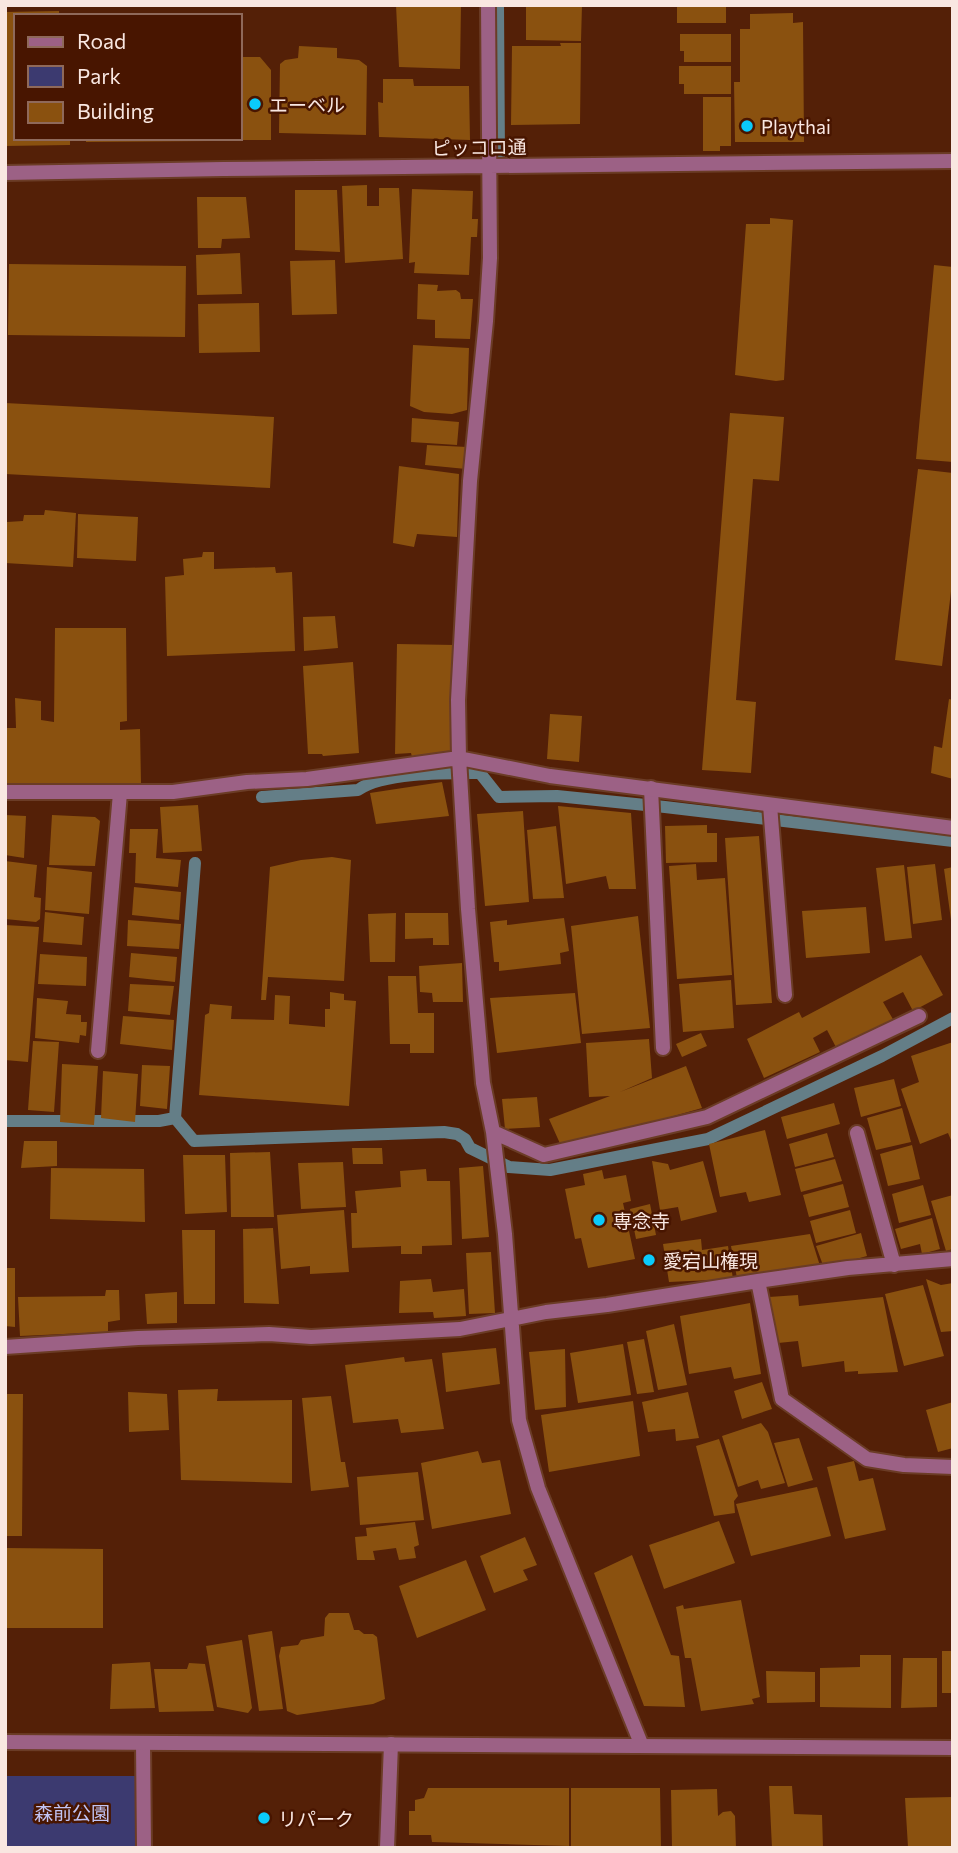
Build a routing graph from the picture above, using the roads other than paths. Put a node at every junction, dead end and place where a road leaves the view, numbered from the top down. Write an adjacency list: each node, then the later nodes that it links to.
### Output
1 (488, 5): 3 (street)
2 (953, 161): 3 (street, ピッコロ通)
3 (489, 166): 4 (street, ピッコロ通); 5 (street)
4 (5, 173)
5 (459, 758): 7 (street); 8 (street); 15 (street)
6 (5, 792): 7 (street)
7 (120, 793): 14 (street)
8 (652, 800): 9 (street); 13 (street)
9 (771, 814): 10 (street); 11 (street)
10 (953, 828)
11 (785, 995)
12 (919, 1016): 15 (street)
13 (663, 1048)
14 (99, 1051)
15 (493, 1132): 20 (street)
16 (857, 1133): 18 (street)
17 (953, 1259): 18 (street)
18 (894, 1265): 19 (street)
19 (758, 1281): 20 (street); 22 (street)
20 (511, 1320): 21 (street); 26 (street)
21 (5, 1347)
22 (953, 1467)
23 (5, 1742): 24 (street)
24 (143, 1743): 25 (street); 28 (street)
25 (391, 1744): 26 (street); 29 (street)
26 (642, 1746): 27 (street)
27 (953, 1748)
28 (144, 1848)
29 (387, 1848)

